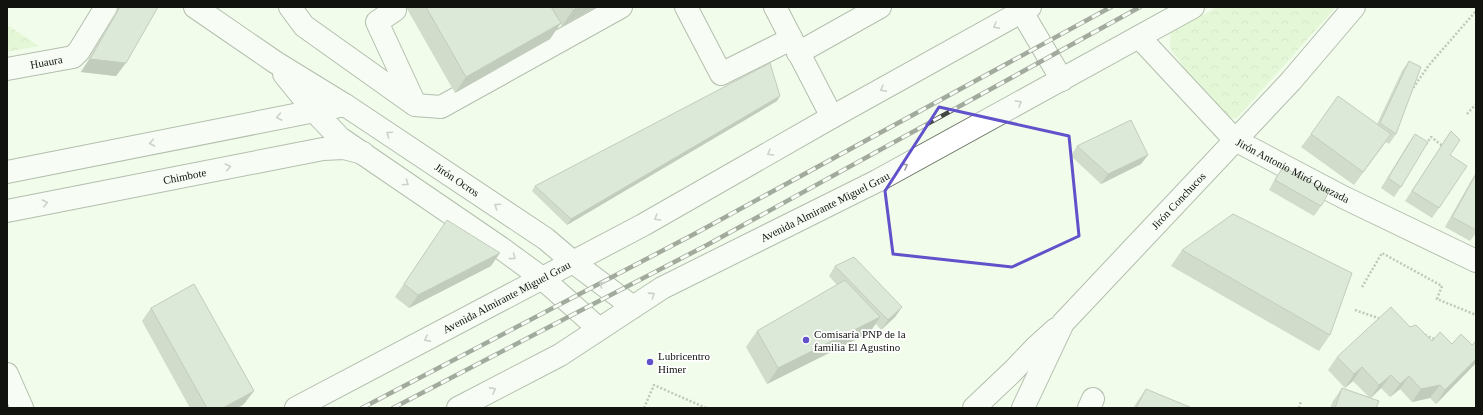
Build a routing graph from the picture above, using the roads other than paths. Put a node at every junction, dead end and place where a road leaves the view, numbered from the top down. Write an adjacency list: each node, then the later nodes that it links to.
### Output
1 (106, 7): 17 (main road, Huaura)
2 (194, 7): 16 (main road, Jirón Ocros)
3 (290, 7): 20 (main road)
4 (393, 7): 20 (main road)
5 (621, 7): 14 (main road)
6 (686, 7): 15 (main road)
7 (775, 7): 15 (main road)
8 (880, 7): 15 (main road)
9 (1193, 7): 13 (main road, Avenida Almirante Miguel Grau)
10 (1354, 7): 23 (main road, Jirón Conchucos)
11 (1026, 9): 18 (main road); 22 (main road, Avenida Almirante Miguel Grau, one-way to 22)
12 (548, 21): 14 (main road)
13 (1139, 37): 18 (main road, Avenida Almirante Miguel Grau); 23 (main road, Jirón Antonio Miró Quezada)
14 (560, 41): 20 (main road)
15 (795, 46): 22 (main road)
16 (275, 62): 19 (main road, Jirón Ocros); 21 (main road, Jirón Ocros)
17 (7, 70)
18 (1062, 80): 30 (main road, Avenida Almirante Miguel Grau, one-way to 18)
19 (345, 105): 21 (main road); 27 (main road, Jirón Ocros, one-way to 19)
20 (415, 105)
21 (314, 111): 24 (main road, Jirón Ocros); 25 (main road, one-way to 25)
22 (832, 118): 27 (main road, Avenida Almirante Miguel Grau, one-way to 27)
23 (1235, 140): 28 (main road, Jirón Antonio Miró Quezada); 31 (main road, Jirón Conchucos)
24 (363, 153): 26 (main road, Chimbote, one-way to 24); 29 (main road, Jirón Ocros, one-way to 29)
25 (7, 172)
26 (7, 210)
27 (573, 262): 29 (main road, Avenida Almirante Miguel Grau); 30 (main road, Jirón Ocros, one-way to 27)
28 (1476, 262)
29 (542, 278): 32 (main road, Jirón Ocros); 35 (main road, Avenida Almirante Miguel Grau, one-way to 35)
30 (633, 307): 32 (main road, Avenida Almirante Miguel Grau)
31 (1063, 323): 37 (main road); 38 (main road, Jirón Conchucos)
32 (599, 329): 36 (main road, Avenida Almirante Miguel Grau, one-way to 32)
33 (7, 374): 34 (main road)
34 (22, 408)
35 (296, 408)
36 (458, 408)
37 (974, 408)
38 (1023, 408)

